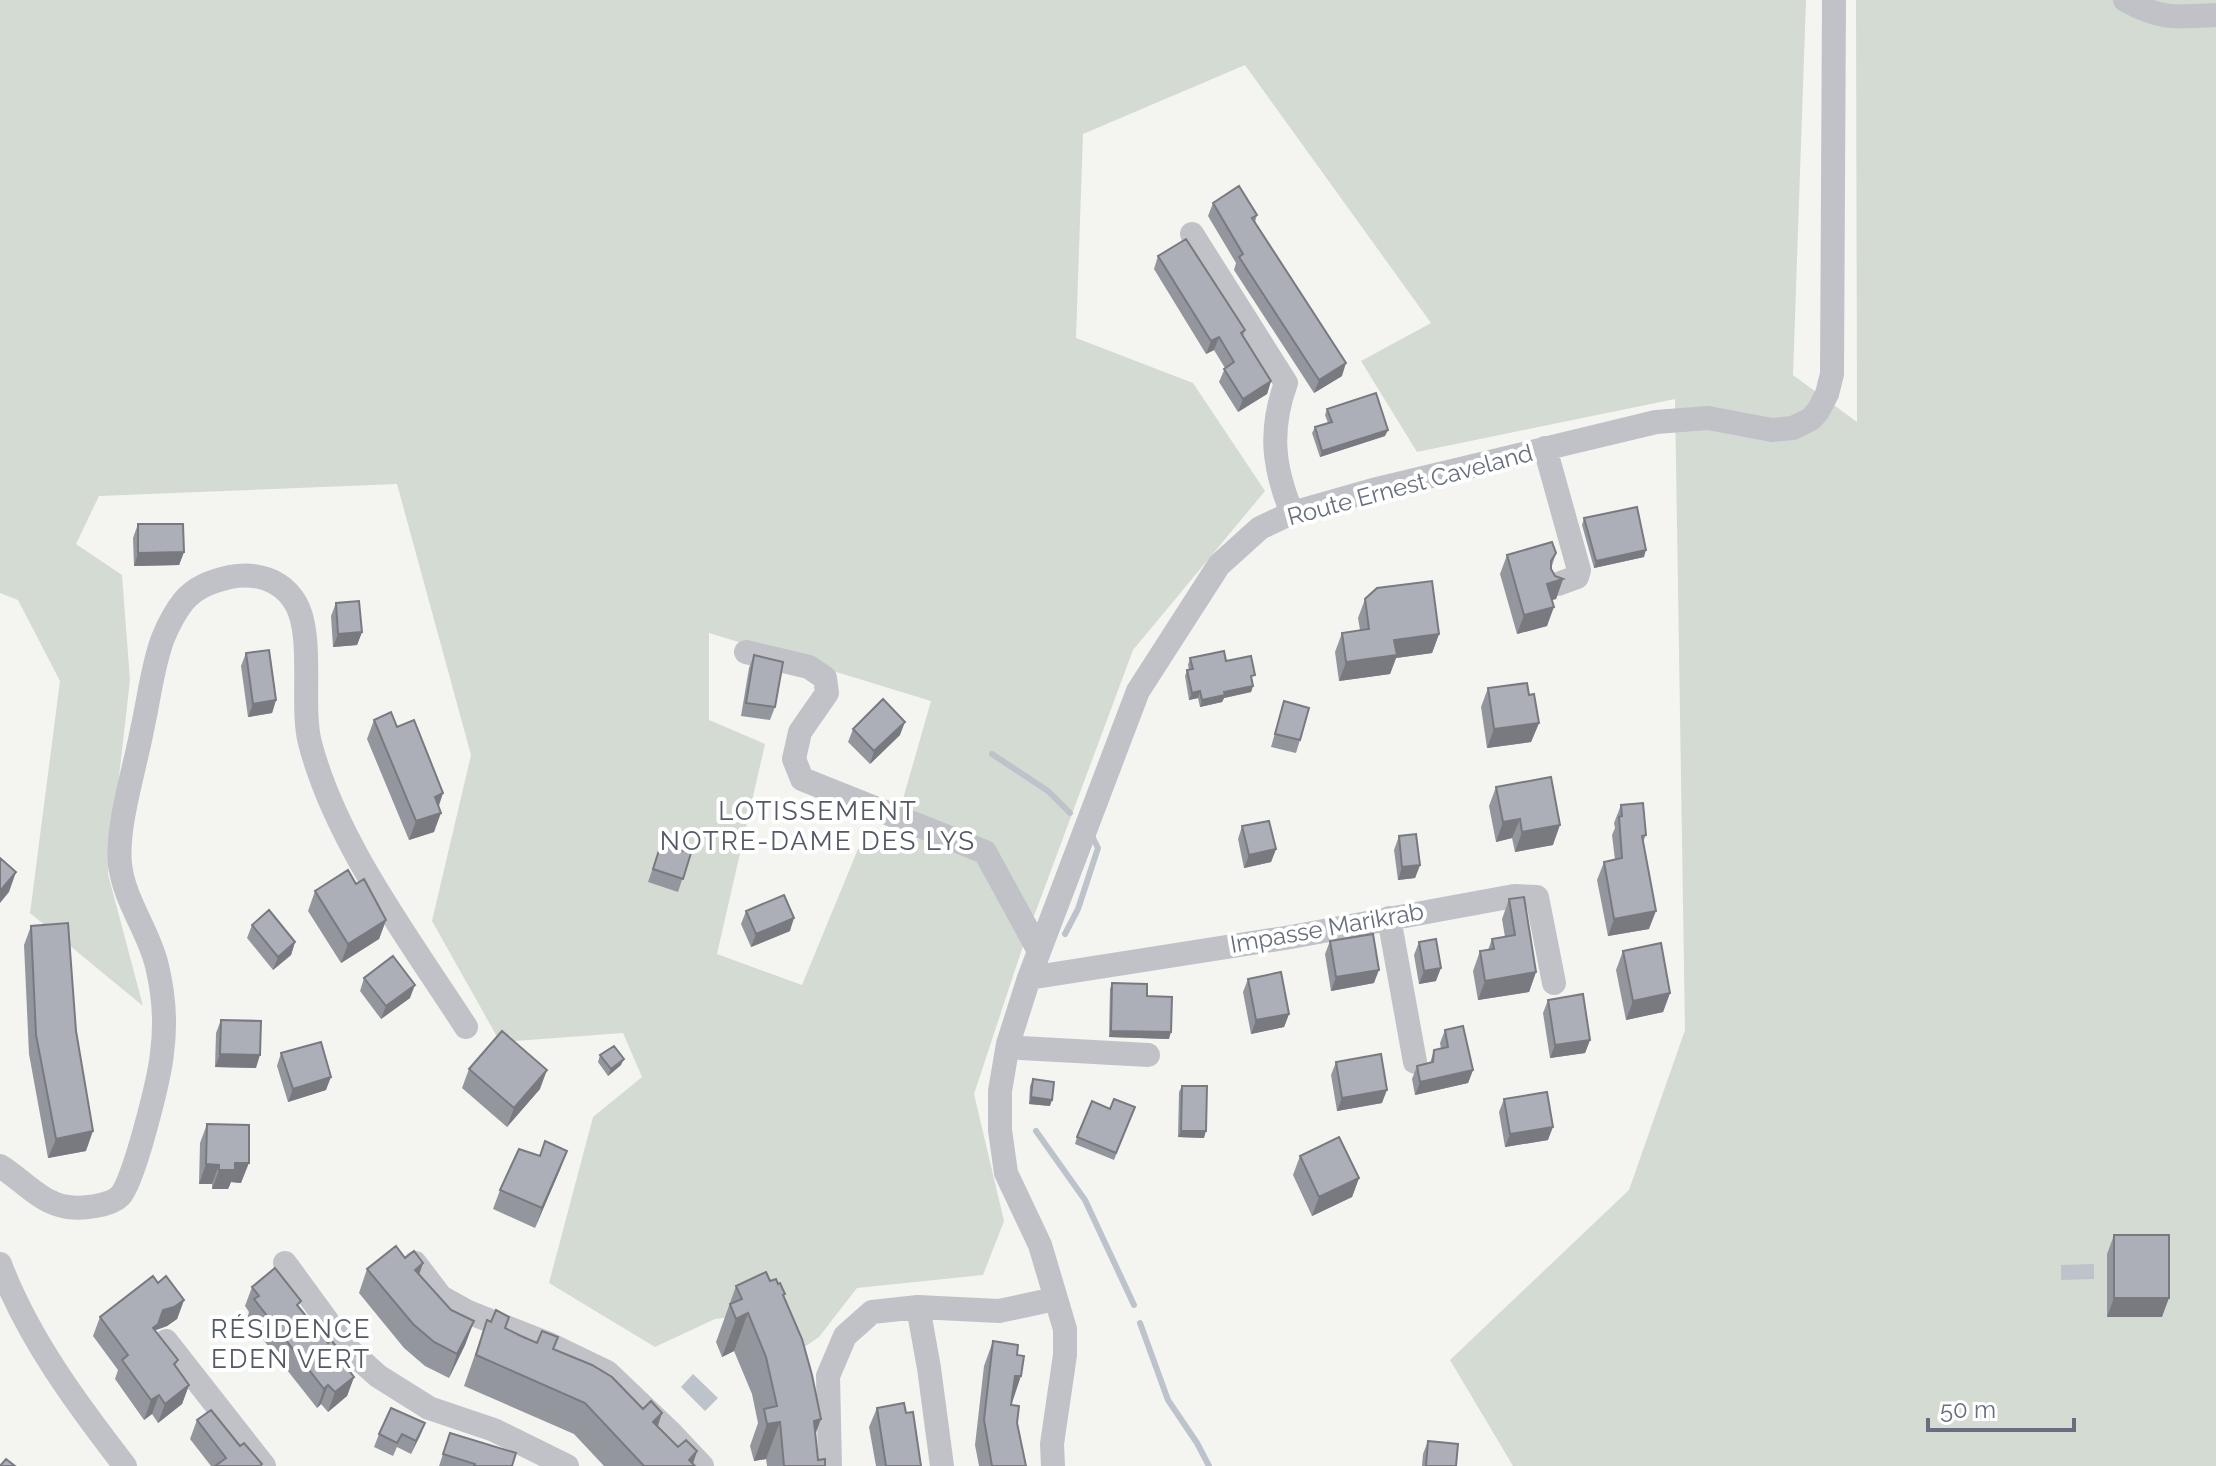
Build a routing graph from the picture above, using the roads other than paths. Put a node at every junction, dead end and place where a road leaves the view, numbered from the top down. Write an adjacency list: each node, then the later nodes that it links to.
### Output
1 (1834, 0): 5 (street, Route Ernest Caveland)
2 (2125, 0): 3 (street)
3 (2216, 15)
4 (1192, 234): 6 (street)
5 (1545, 448): 6 (street, Route Ernest Caveland); 7 (street)
6 (1292, 513): 10 (street, Route Ernest Caveland)
7 (1558, 584)
8 (746, 652): 10 (street)
9 (1389, 918): 11 (street, Impasse Marikrab); 12 (street, Impasse Marikrab); 16 (street)
10 (1039, 951): 11 (street, Route Ernest Caveland)
11 (1029, 978): 14 (street, Route Ernest Caveland)
12 (1554, 983)
13 (466, 1027): 17 (street)
14 (1008, 1044): 15 (street); 22 (street, Route Ernest Caveland)
15 (1148, 1055)
16 (1415, 1062)
17 (0, 1166)
18 (285, 1263): 27 (street)
19 (415, 1263): 28 (street)
20 (0, 1264): 21 (street)
21 (5, 1292): 25 (street)
22 (1055, 1299): 23 (street); 31 (street, Route Ernest Caveland)
23 (918, 1307): 29 (street); 30 (street)
24 (166, 1341): 26 (street)
25 (118, 1463)
26 (264, 1466)
27 (567, 1466)
28 (702, 1466)
29 (830, 1466)
30 (942, 1466)
31 (1053, 1466)

